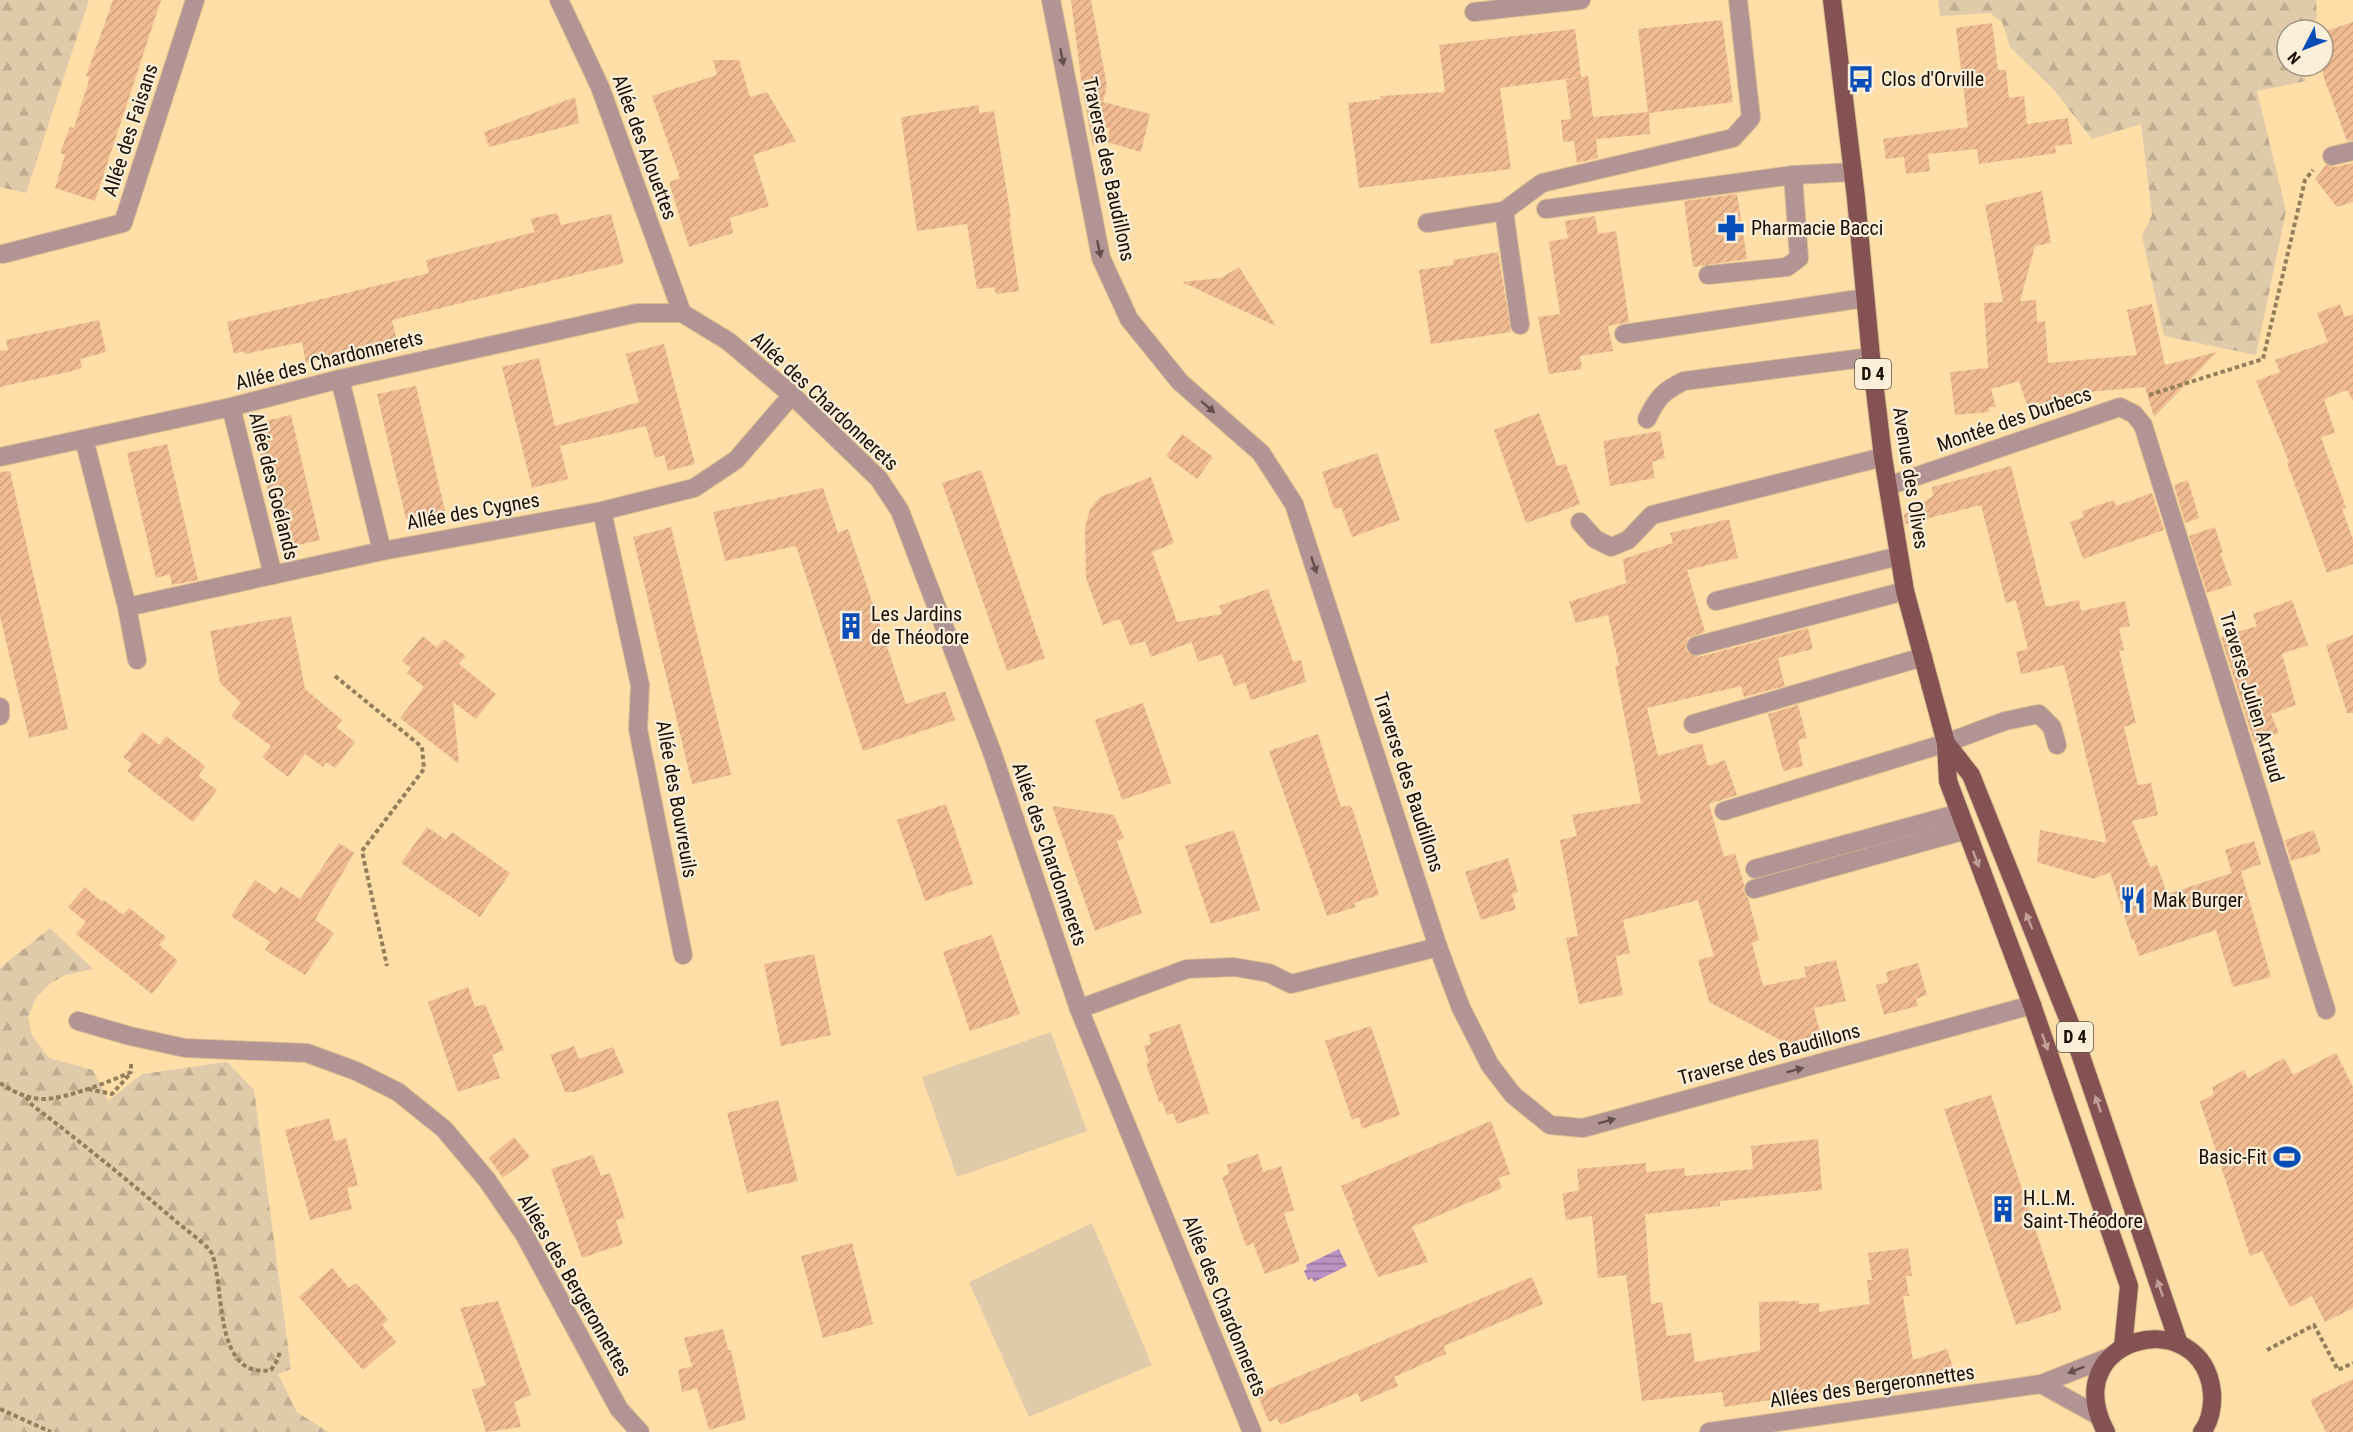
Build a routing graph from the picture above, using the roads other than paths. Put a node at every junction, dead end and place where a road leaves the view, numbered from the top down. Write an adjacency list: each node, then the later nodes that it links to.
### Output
1 (195, 0): 15 (street, Allée des Faisans)
2 (559, 0): 18 (street, Allée des Alouettes)
3 (1051, 0): 51 (street, Traverse des Baudillons, one-way to 51)
4 (1581, 0): 7 (street)
5 (1738, 0): 13 (street)
6 (1832, 0): 10 (main road, Avenue des Olives / D 4)
7 (1474, 12)
8 (2353, 151): 9 (street)
9 (2332, 156)
10 (1853, 172): 11 (street); 17 (main road, Avenue des Olives / D 4)
11 (1793, 175): 12 (street); 16 (street)
12 (1546, 209)
13 (1504, 211): 14 (street); 19 (street)
14 (1427, 223)
15 (3, 254)
16 (1708, 275)
17 (1865, 298): 20 (street); 21 (main road, Avenue des Olives / D 4)
18 (682, 313): 22 (street, Allée des Chardonnerets); 23 (street, Allée des Chardonnerets)
19 (1520, 325)
20 (1624, 334)
21 (1871, 357): 26 (street); 29 (main road, Avenue des Olives / D 4)
22 (340, 379): 24 (street, Allée des Chardonnerets); 33 (street)
23 (792, 395): 31 (street, Allée des Cygnes); 54 (street, Allée des Chardonnerets)
24 (231, 407): 27 (street, Allée des Chardonnerets); 35 (street, Allée des Goélands)
25 (2120, 407): 30 (street, Montée des Durbecs); 55 (street, Traverse Julien Artaud)
26 (1647, 419)
27 (84, 439): 28 (street, Allée des Chardonnerets); 38 (street)
28 (0, 457)
29 (1883, 457): 30 (main road, Avenue des Olives / D 4); 32 (street)
30 (1888, 486): 34 (main road, Avenue des Olives / D 4)
31 (602, 511): 33 (street, Allée des Cygnes); 52 (street, Allée des Bouvreuils)
32 (1580, 522)
33 (382, 551): 35 (street, Allée des Cygnes)
34 (1899, 556): 36 (main road, Avenue des Olives / D 4); 37 (street)
35 (273, 575): 38 (street, Allée des Cygnes)
36 (1905, 591): 39 (street); 40 (main road, Avenue des Olives / D 4)
37 (1716, 601)
38 (127, 607): 41 (street)
39 (1696, 646)
40 (1923, 657): 44 (street); 45 (main road, Avenue des Olives / D 4)
41 (137, 660)
42 (0, 707): 43 (street)
43 (0, 716)
44 (1693, 724)
45 (1946, 742): 46 (street); 47 (street); 48 (main road, Avenue des Olives / D 4); 57 (main road, Avenue des Olives / D 4, one-way to 45)
46 (2057, 745)
47 (1724, 811)
48 (1963, 822): 49 (street); 50 (street); 53 (main road, Avenue des Olives / D 4, one-way to 53)
49 (1755, 868)
50 (1754, 889)
51 (1438, 946): 53 (street, Traverse des Baudillons, one-way to 53); 54 (street)
52 (683, 955)
53 (2032, 1005): 58 (main road, Avenue des Olives / D 4, one-way to 58)
54 (1079, 1009): 63 (street, Allée des Chardonnerets)
55 (2326, 1010)
56 (78, 1021): 62 (street, Allées des Bergeronnettes)
57 (2179, 1344): 58 (main road); 61 (main road)
58 (2117, 1351): 59 (street, Allées des Bergeronnettes, one-way to 59); 60 (main road)
59 (2041, 1384): 60 (street); 64 (street, Allées des Bergeronnettes)
60 (2097, 1415): 65 (main road)
61 (2204, 1431)
62 (640, 1432)
63 (1252, 1432)
64 (1709, 1432)
65 (2106, 1432)

